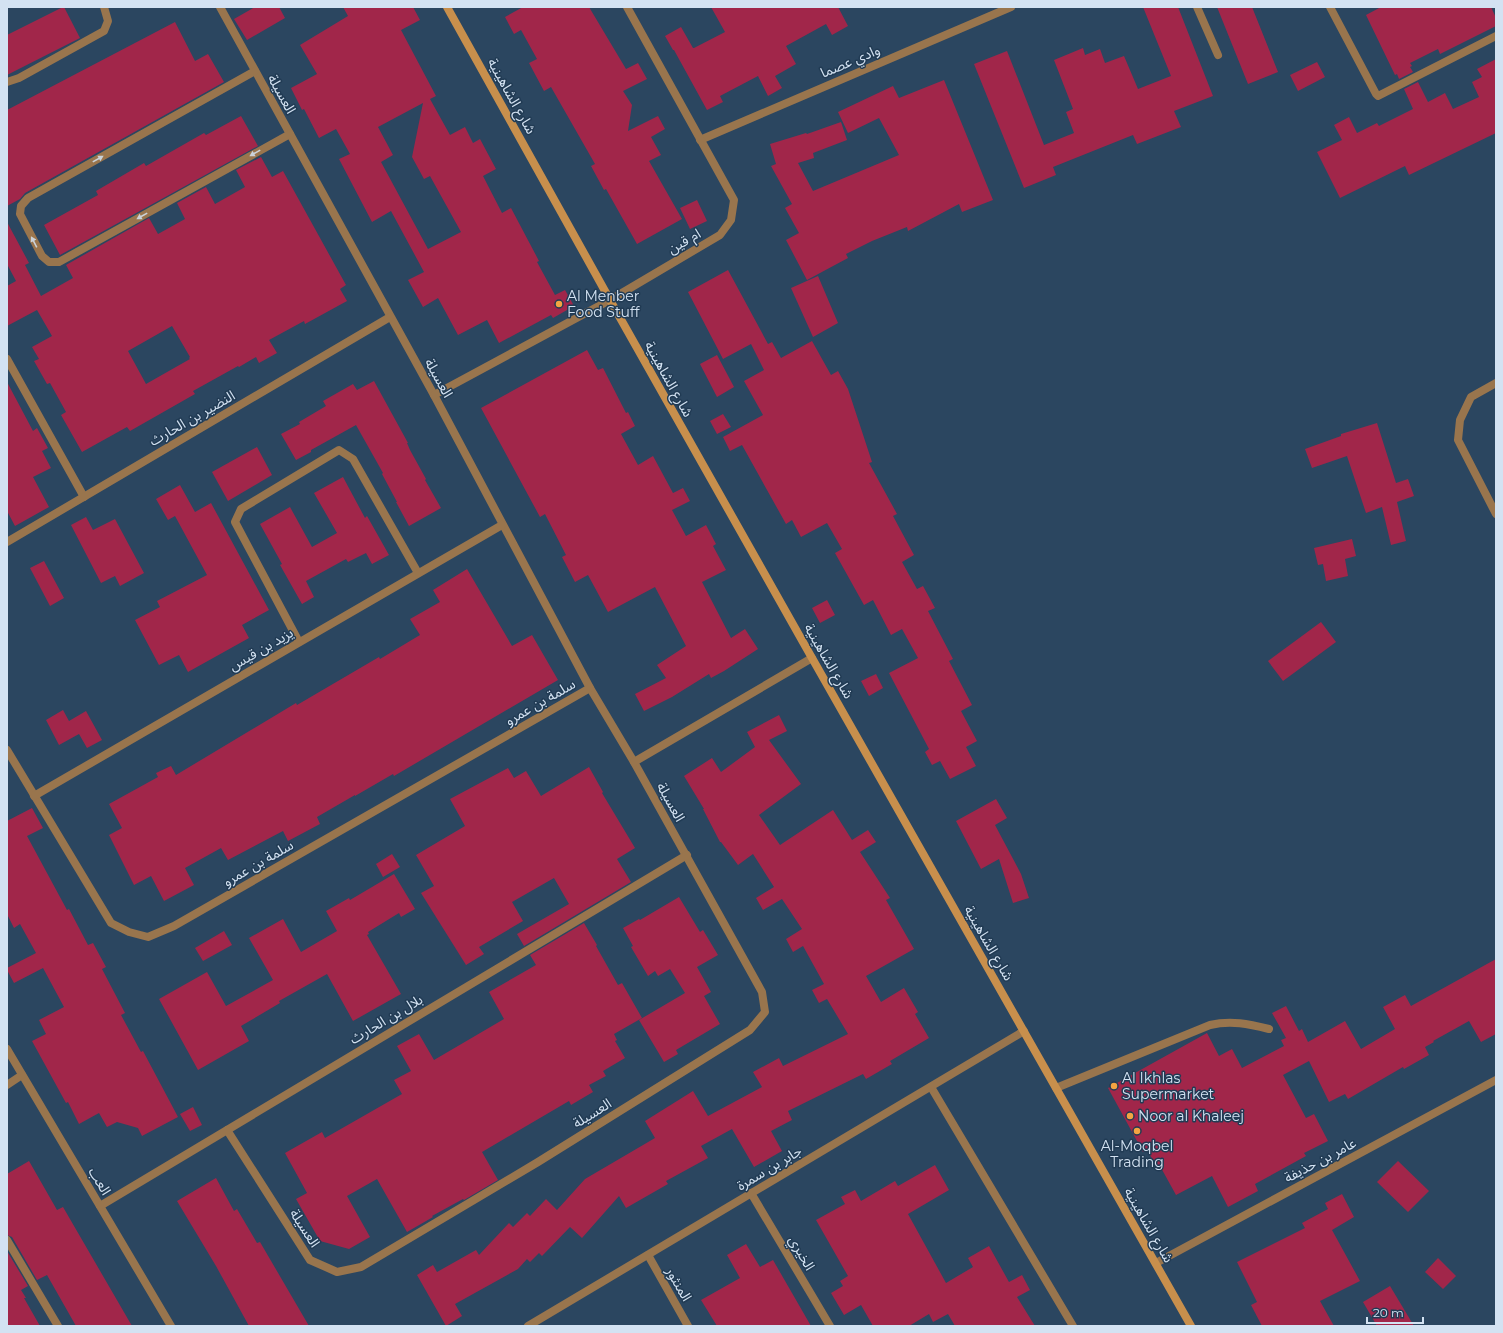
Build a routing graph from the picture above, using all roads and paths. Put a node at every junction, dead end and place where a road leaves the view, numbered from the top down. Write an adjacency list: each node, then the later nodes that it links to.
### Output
1 (104, 7): 11 (street)
2 (220, 7): 10 (street, العسيلة)
3 (447, 7): 14 (street, شارع الشاهينية)
4 (627, 7): 13 (street, ام قين)
5 (1011, 7): 13 (street, وادي عصما)
6 (1197, 7): 9 (street)
7 (1330, 7): 8 (street)
8 (1496, 36)
9 (1218, 55)
10 (255, 71): 12 (street, العسيلة); 12 (street, one-way to 10)
11 (7, 82)
12 (290, 134): 15 (street, العسيلة)
13 (700, 140): 14 (street, ام قين)
14 (610, 300): 18 (street, ام قين); 25 (street, شارع الشاهينية)
15 (390, 317): 18 (street, العسيلة); 19 (street, النضير بن الحارث)
16 (7, 359): 19 (street)
17 (1496, 382): 20 (street)
18 (434, 395): 21 (street, العسيلة)
19 (84, 497): 22 (street, النضير بن الحارث)
20 (1496, 514)
21 (502, 525): 23 (street, يزيد بن قيس); 26 (street, العسيلة)
22 (7, 542)
23 (418, 573): 24 (street, يزيد بن قيس); 24 (street)
24 (299, 642): 29 (street, يزيد بن قيس)
25 (812, 658): 28 (street); 32 (street, شارع الشاهينية)
26 (590, 688): 28 (street, العسيلة); 29 (street, سلمة بن عمرو)
27 (7, 750): 29 (street, سلمة بن عمرو)
28 (634, 762): 30 (street, العسيلة)
29 (34, 796)
30 (687, 856): 39 (street, بلال بن الحارث); 39 (street, العسيلة)
31 (1269, 1030): 38 (street)
32 (1024, 1031): 37 (street, جابر بن سمرة); 38 (street, شارع الشاهينية)
33 (7, 1049): 34 (street, العب)
34 (22, 1075): 36 (street); 41 (street, العب)
35 (1496, 1080): 44 (street, عامر بن حذيفة)
36 (7, 1085)
37 (931, 1087): 40 (street, جابر بن سمرة); 50 (street)
38 (1056, 1088): 44 (street, شارع الشاهينية)
39 (227, 1130): 41 (street, بلال بن الحارث)
40 (752, 1193): 43 (street, جابر بن سمرة); 49 (street, الخيري)
41 (100, 1206): 46 (street, العب)
42 (7, 1240): 45 (street)
43 (648, 1255): 47 (street, جابر بن سمرة); 48 (street, المنثور)
44 (1156, 1263): 51 (street, شارع الشاهينية)
45 (58, 1326)
46 (171, 1326)
47 (528, 1326)
48 (688, 1326)
49 (830, 1326)
50 (1073, 1326)
51 (1191, 1326)

